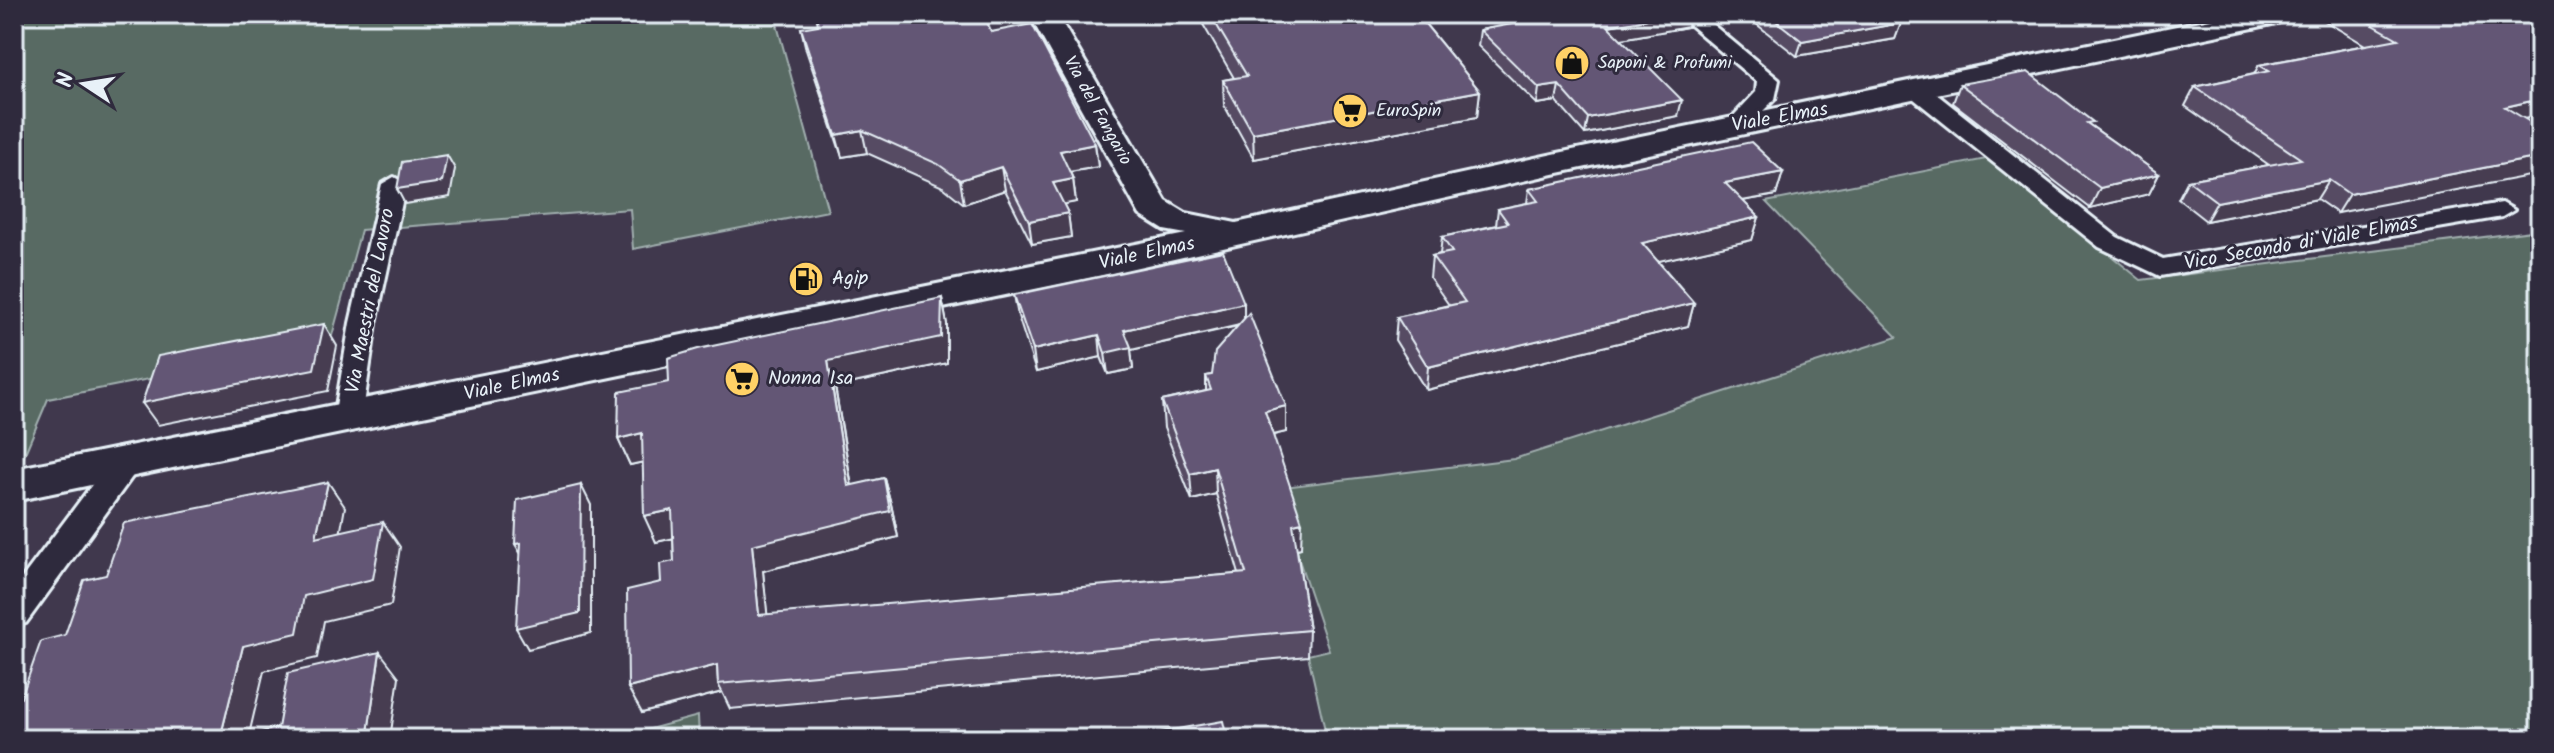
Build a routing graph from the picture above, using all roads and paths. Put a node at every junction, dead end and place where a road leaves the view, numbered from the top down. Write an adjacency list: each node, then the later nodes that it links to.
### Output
1 (1043, 14): 7 (main road, Via del Fangario)
2 (1687, 14): 5 (street)
3 (2277, 14): 4 (main road, Viale Elmas)
4 (1917, 90): 5 (main road, Viale Elmas); 8 (street, Vico Secondo di Viale Elmas)
5 (1736, 125): 9 (main road, Viale Elmas)
6 (394, 184): 11 (street, Via Maestri del Lavoro)
7 (1152, 208): 9 (main road); 10 (main road)
8 (2502, 210)
9 (1248, 233): 10 (main road, Viale Elmas)
10 (1107, 263): 11 (main road, Viale Elmas)
11 (348, 418): 12 (main road, Viale Elmas)
12 (126, 462): 13 (main road, Viale Elmas); 14 (street)
13 (14, 485)
14 (14, 614)

